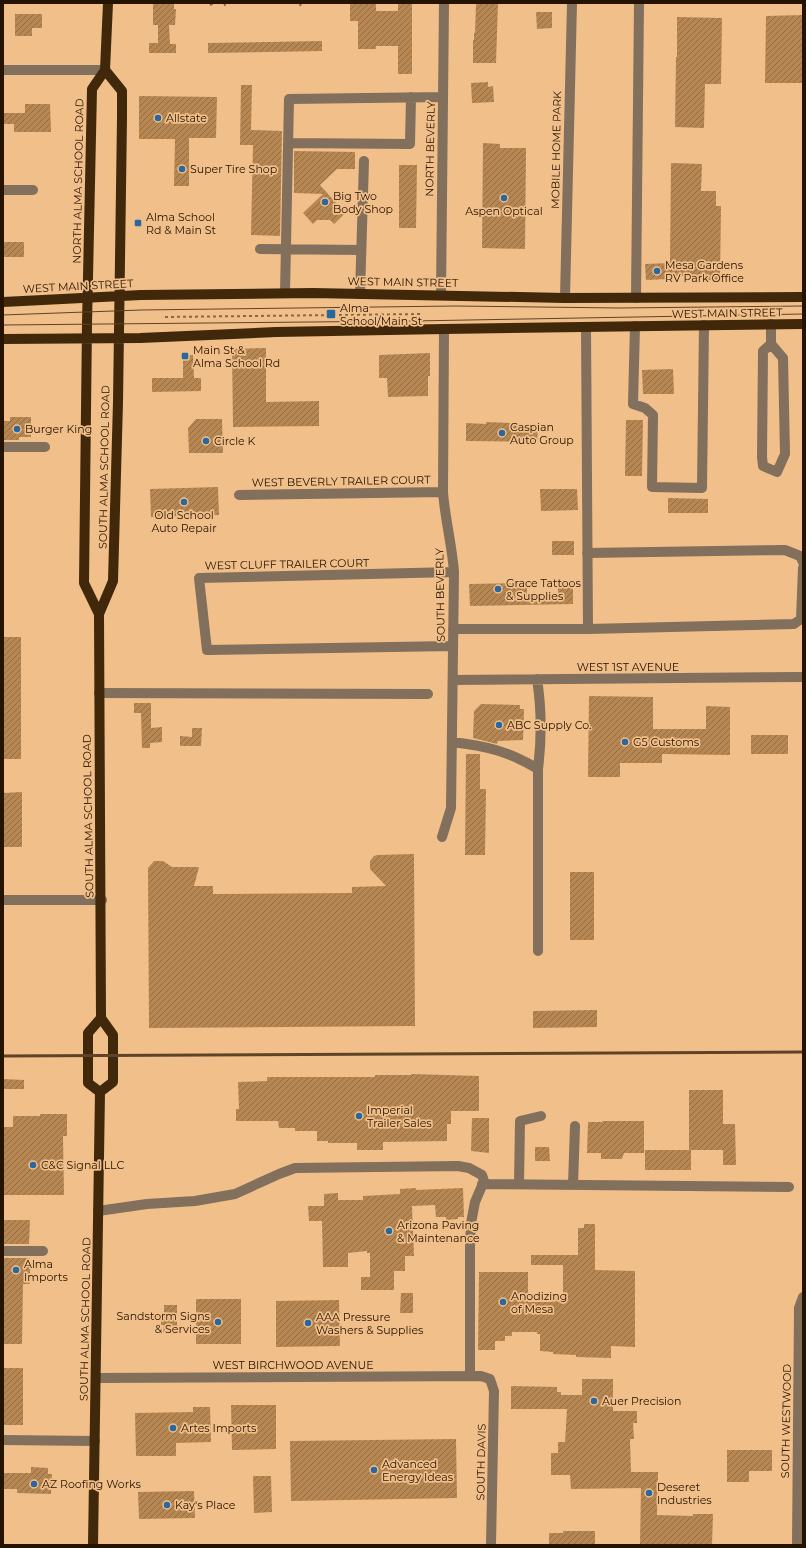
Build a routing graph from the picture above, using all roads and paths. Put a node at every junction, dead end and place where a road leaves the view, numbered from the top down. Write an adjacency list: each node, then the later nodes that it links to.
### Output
1 (108, 3): 10 (main road)
2 (214, 3): 7 (path)
3 (224, 3): 8 (path)
4 (444, 3): 12 (street, NORTH BEVERLY)
5 (572, 3): 26 (street, MOBILE HOME PARK)
6 (639, 3): 27 (street)
7 (210, 6)
8 (226, 7)
9 (3, 70): 10 (street)
10 (105, 70): 23 (main road); 25 (main road, NORTH ALMA SCHOOL ROAD)
11 (411, 97): 12 (street); 13 (street); 13 (street)
12 (443, 97): 22 (street, NORTH BEVERLY)
13 (288, 143): 18 (street)
14 (364, 161): 19 (street)
15 (3, 190): 16 (street)
16 (33, 190)
17 (260, 249): 18 (street)
18 (286, 249): 19 (street); 20 (street)
19 (361, 250): 21 (street)
20 (285, 293): 21 (main road, WEST MAIN STREET); 23 (main road, WEST MAIN STREET)
21 (360, 294): 22 (main road, WEST MAIN STREET)
22 (441, 294): 26 (main road, WEST MAIN STREET)
23 (120, 296): 25 (main road, WEST MAIN STREET); 39 (main road, SOUTH ALMA SCHOOL ROAD)
24 (803, 297): 27 (main road, WEST MAIN STREET)
25 (88, 298): 28 (main road, WEST MAIN STREET); 31 (main road, NORTH ALMA SCHOOL ROAD)
26 (565, 298): 27 (main road, WEST MAIN STREET)
27 (636, 298)
28 (3, 302)
29 (423, 314): 30 (path)
30 (165, 317)
31 (87, 320): 38 (main road, SOUTH ALMA SCHOOL ROAD)
32 (771, 324): 33 (main road, WEST MAIN STREET); 34 (main road, WEST MAIN STREET); 41 (street)
33 (803, 324)
34 (704, 325): 35 (main road, WEST MAIN STREET); 35 (street)
35 (635, 326): 36 (main road, WEST MAIN STREET)
36 (586, 327): 37 (main road, WEST MAIN STREET); 46 (street)
37 (444, 329): 39 (main road, WEST MAIN STREET); 44 (street, SOUTH BEVERLY)
38 (87, 338): 39 (main road, WEST MAIN STREET); 40 (main road, WEST MAIN STREET); 50 (main road, SOUTH ALMA SCHOOL ROAD)
39 (119, 338): 50 (main road, SOUTH ALMA SCHOOL ROAD)
40 (3, 340)
41 (771, 344): 41 (street)
42 (3, 447): 43 (street)
43 (45, 447)
44 (444, 492): 45 (street, WEST BEVERLY TRAILER COURT); 49 (street, SOUTH BEVERLY)
45 (239, 495)
46 (587, 553): 47 (street); 52 (street)
47 (803, 562)
48 (803, 568): 52 (street)
49 (454, 572): 51 (street, SOUTH BEVERLY); 53 (street, WEST CLUFF TRAILER COURT)
50 (99, 614): 57 (main road, SOUTH ALMA SCHOOL ROAD)
51 (453, 629): 52 (street); 53 (street, SOUTH BEVERLY)
52 (588, 629)
53 (454, 646): 56 (street, SOUTH BEVERLY)
54 (803, 677): 55 (street, WEST 1ST AVENUE)
55 (537, 679): 56 (street, WEST 1ST AVENUE); 60 (street)
56 (453, 680): 59 (street, SOUTH BEVERLY)
57 (99, 693): 58 (street); 63 (main road, SOUTH ALMA SCHOOL ROAD)
58 (428, 694)
59 (452, 742): 60 (street); 61 (street, SOUTH BEVERLY)
60 (538, 769): 64 (street)
61 (442, 837)
62 (4, 900): 63 (street)
63 (102, 900): 65 (main road, SOUTH ALMA SCHOOL ROAD)
64 (538, 951)
65 (101, 1018): 66 (main road); 66 (main road)
66 (100, 1092): 73 (main road, SOUTH ALMA SCHOOL ROAD)
67 (541, 1116): 70 (street)
68 (575, 1126): 71 (street)
69 (482, 1184): 70 (street); 73 (street); 77 (street)
70 (519, 1184): 71 (street)
71 (573, 1185): 72 (street)
72 (789, 1187)
73 (98, 1211): 78 (main road, SOUTH ALMA SCHOOL ROAD)
74 (3, 1251): 75 (street)
75 (43, 1251)
76 (803, 1297): 84 (street, SOUTH WESTWOOD)
77 (470, 1376): 78 (street, WEST BIRCHWOOD AVENUE); 79 (street, WEST BIRCHWOOD AVENUE)
78 (96, 1378): 81 (main road, SOUTH ALMA SCHOOL ROAD)
79 (490, 1379): 83 (street, SOUTH DAVIS)
80 (3, 1440): 81 (street)
81 (95, 1441): 82 (main road, SOUTH ALMA SCHOOL ROAD)
82 (93, 1545)
83 (491, 1545)
84 (797, 1545)

